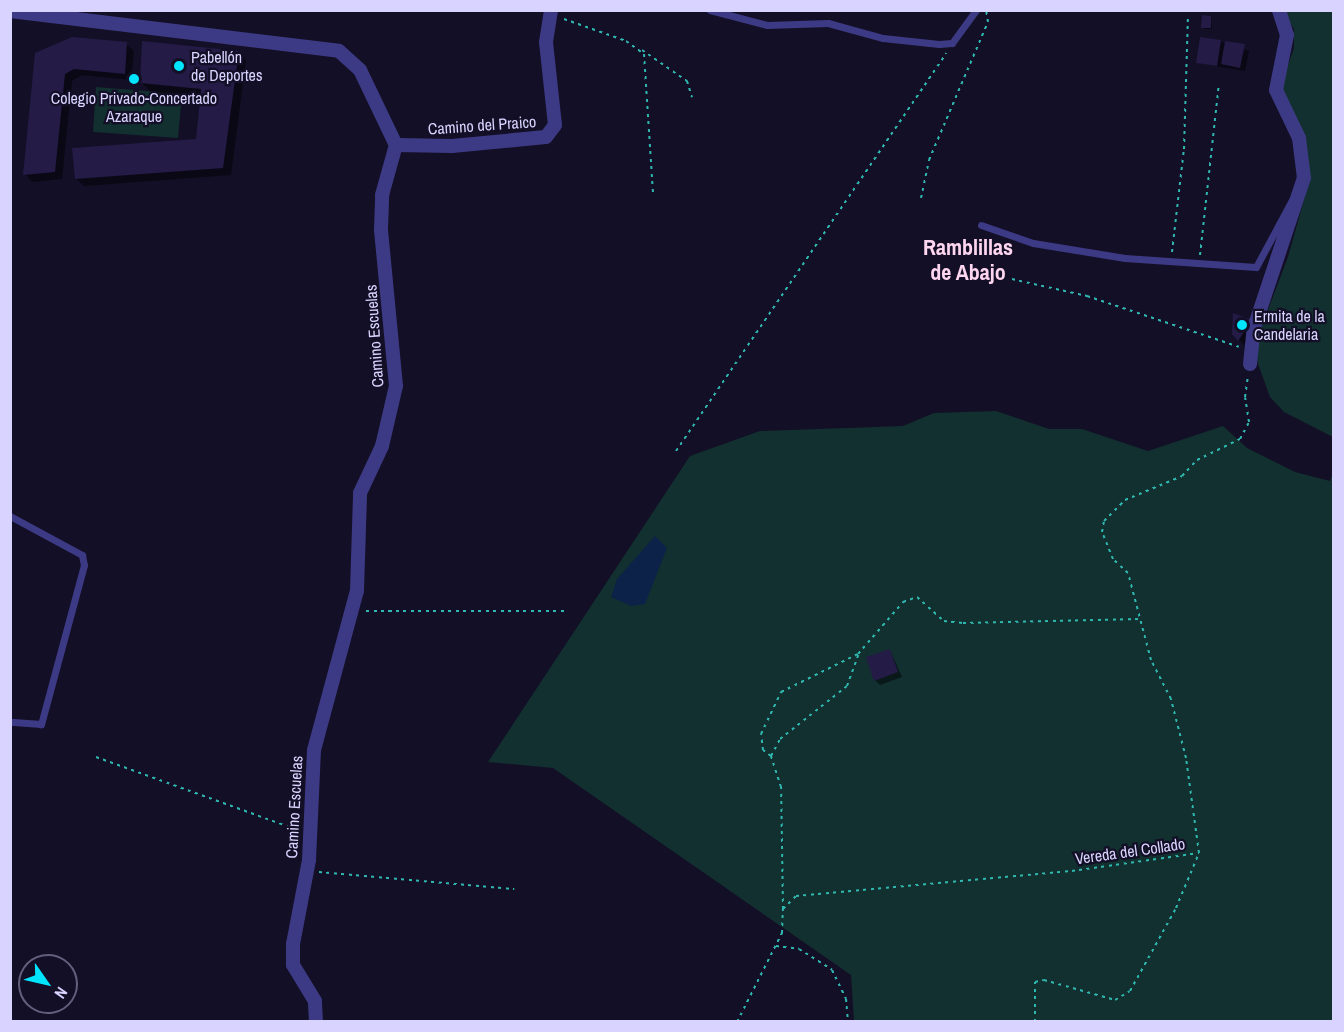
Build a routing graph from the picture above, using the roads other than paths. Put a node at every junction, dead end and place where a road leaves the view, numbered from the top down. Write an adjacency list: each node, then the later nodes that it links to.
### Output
1 (710, 10): 2 (lane)
2 (976, 10)
3 (1279, 10): 7 (street)
4 (10, 11): 6 (street)
5 (552, 14): 6 (street, Camino del Praico)
6 (396, 145): 12 (street, Camino Escuelas)
7 (1301, 191): 8 (lane); 9 (street)
8 (981, 225)
9 (1250, 357)
10 (10, 516): 11 (lane)
11 (10, 722)
12 (316, 1022)

